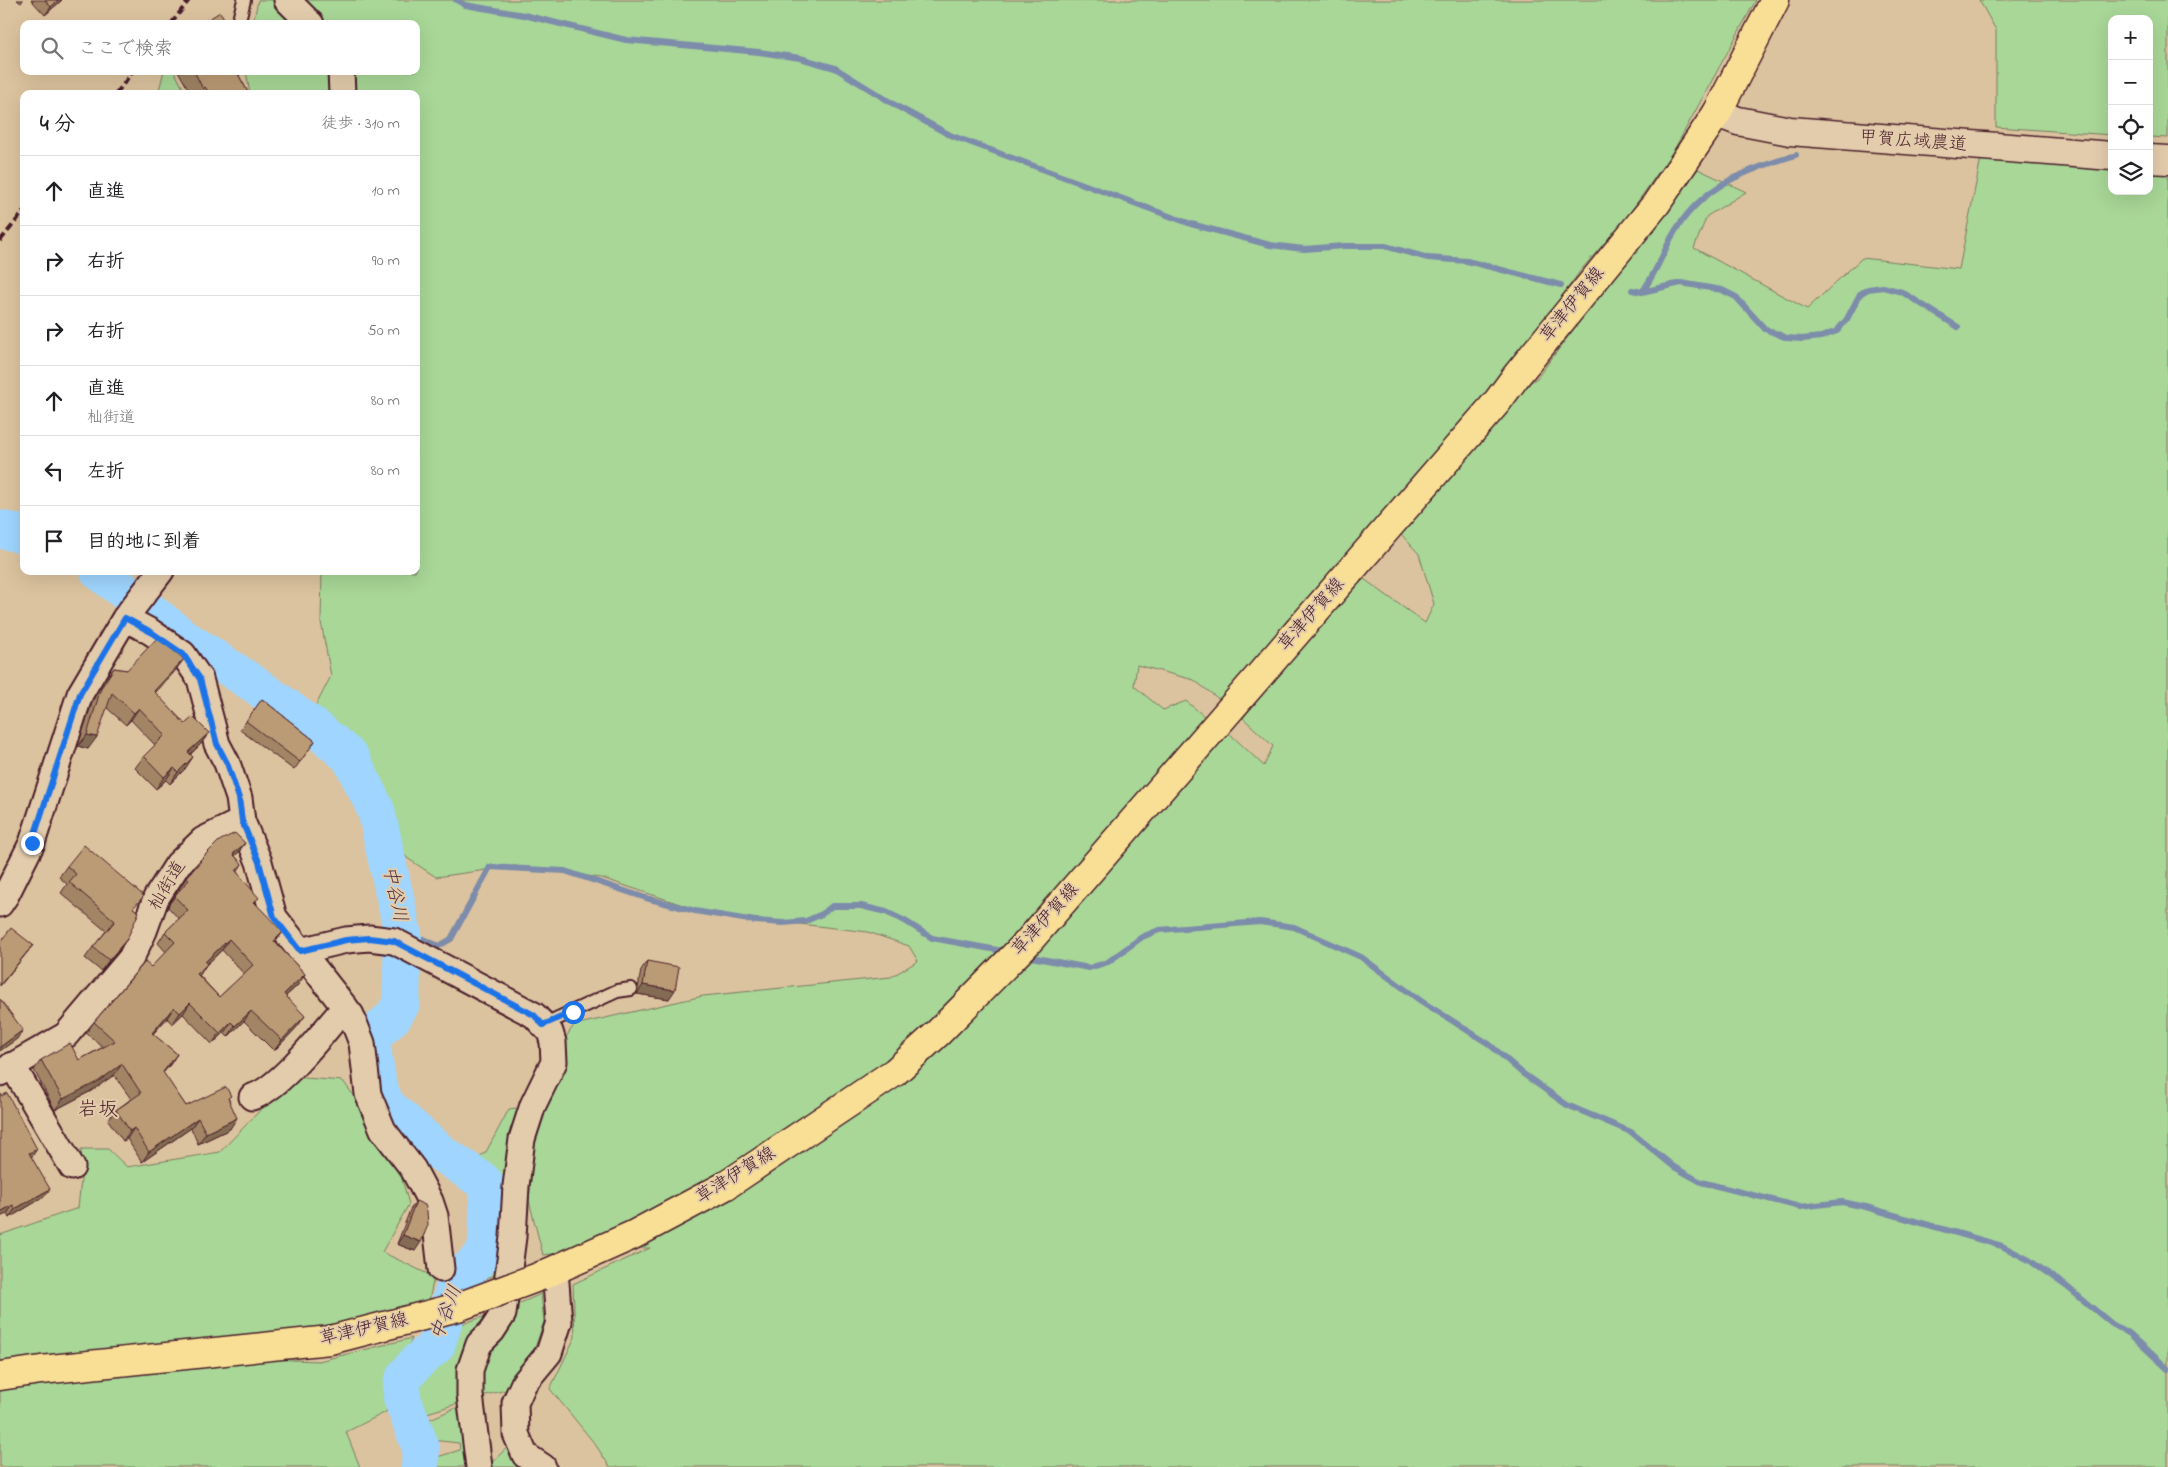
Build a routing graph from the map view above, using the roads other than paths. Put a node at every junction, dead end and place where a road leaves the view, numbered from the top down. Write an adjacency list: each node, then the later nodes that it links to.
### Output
1 (244, 0): 4 (lane)
2 (287, 0): 5 (street)
3 (1775, 0): 8 (main road, 草津伊賀線)
4 (239, 20)
5 (307, 20)
6 (341, 75): 7 (street)
7 (342, 90)
8 (1717, 113): 9 (street, 甲賀広域農道); 24 (main road, 草津伊賀線)
9 (2108, 156)
10 (2153, 159): 11 (street)
11 (2168, 160)
12 (158, 575): 13 (street)
13 (131, 610): 14 (street); 15 (street)
14 (242, 821): 16 (street); 20 (street, 杣街道)
15 (0, 904)
16 (300, 951): 18 (street); 19 (street)
17 (631, 989): 19 (lane)
18 (345, 1007): 21 (street); 23 (street)
19 (543, 1025): 26 (street)
20 (6, 1069): 22 (street)
21 (252, 1097)
22 (72, 1166)
23 (441, 1269)
24 (548, 1273): 25 (main road, 草津伊賀線, bridge); 27 (street)
25 (0, 1376)
26 (479, 1467)
27 (543, 1467)

